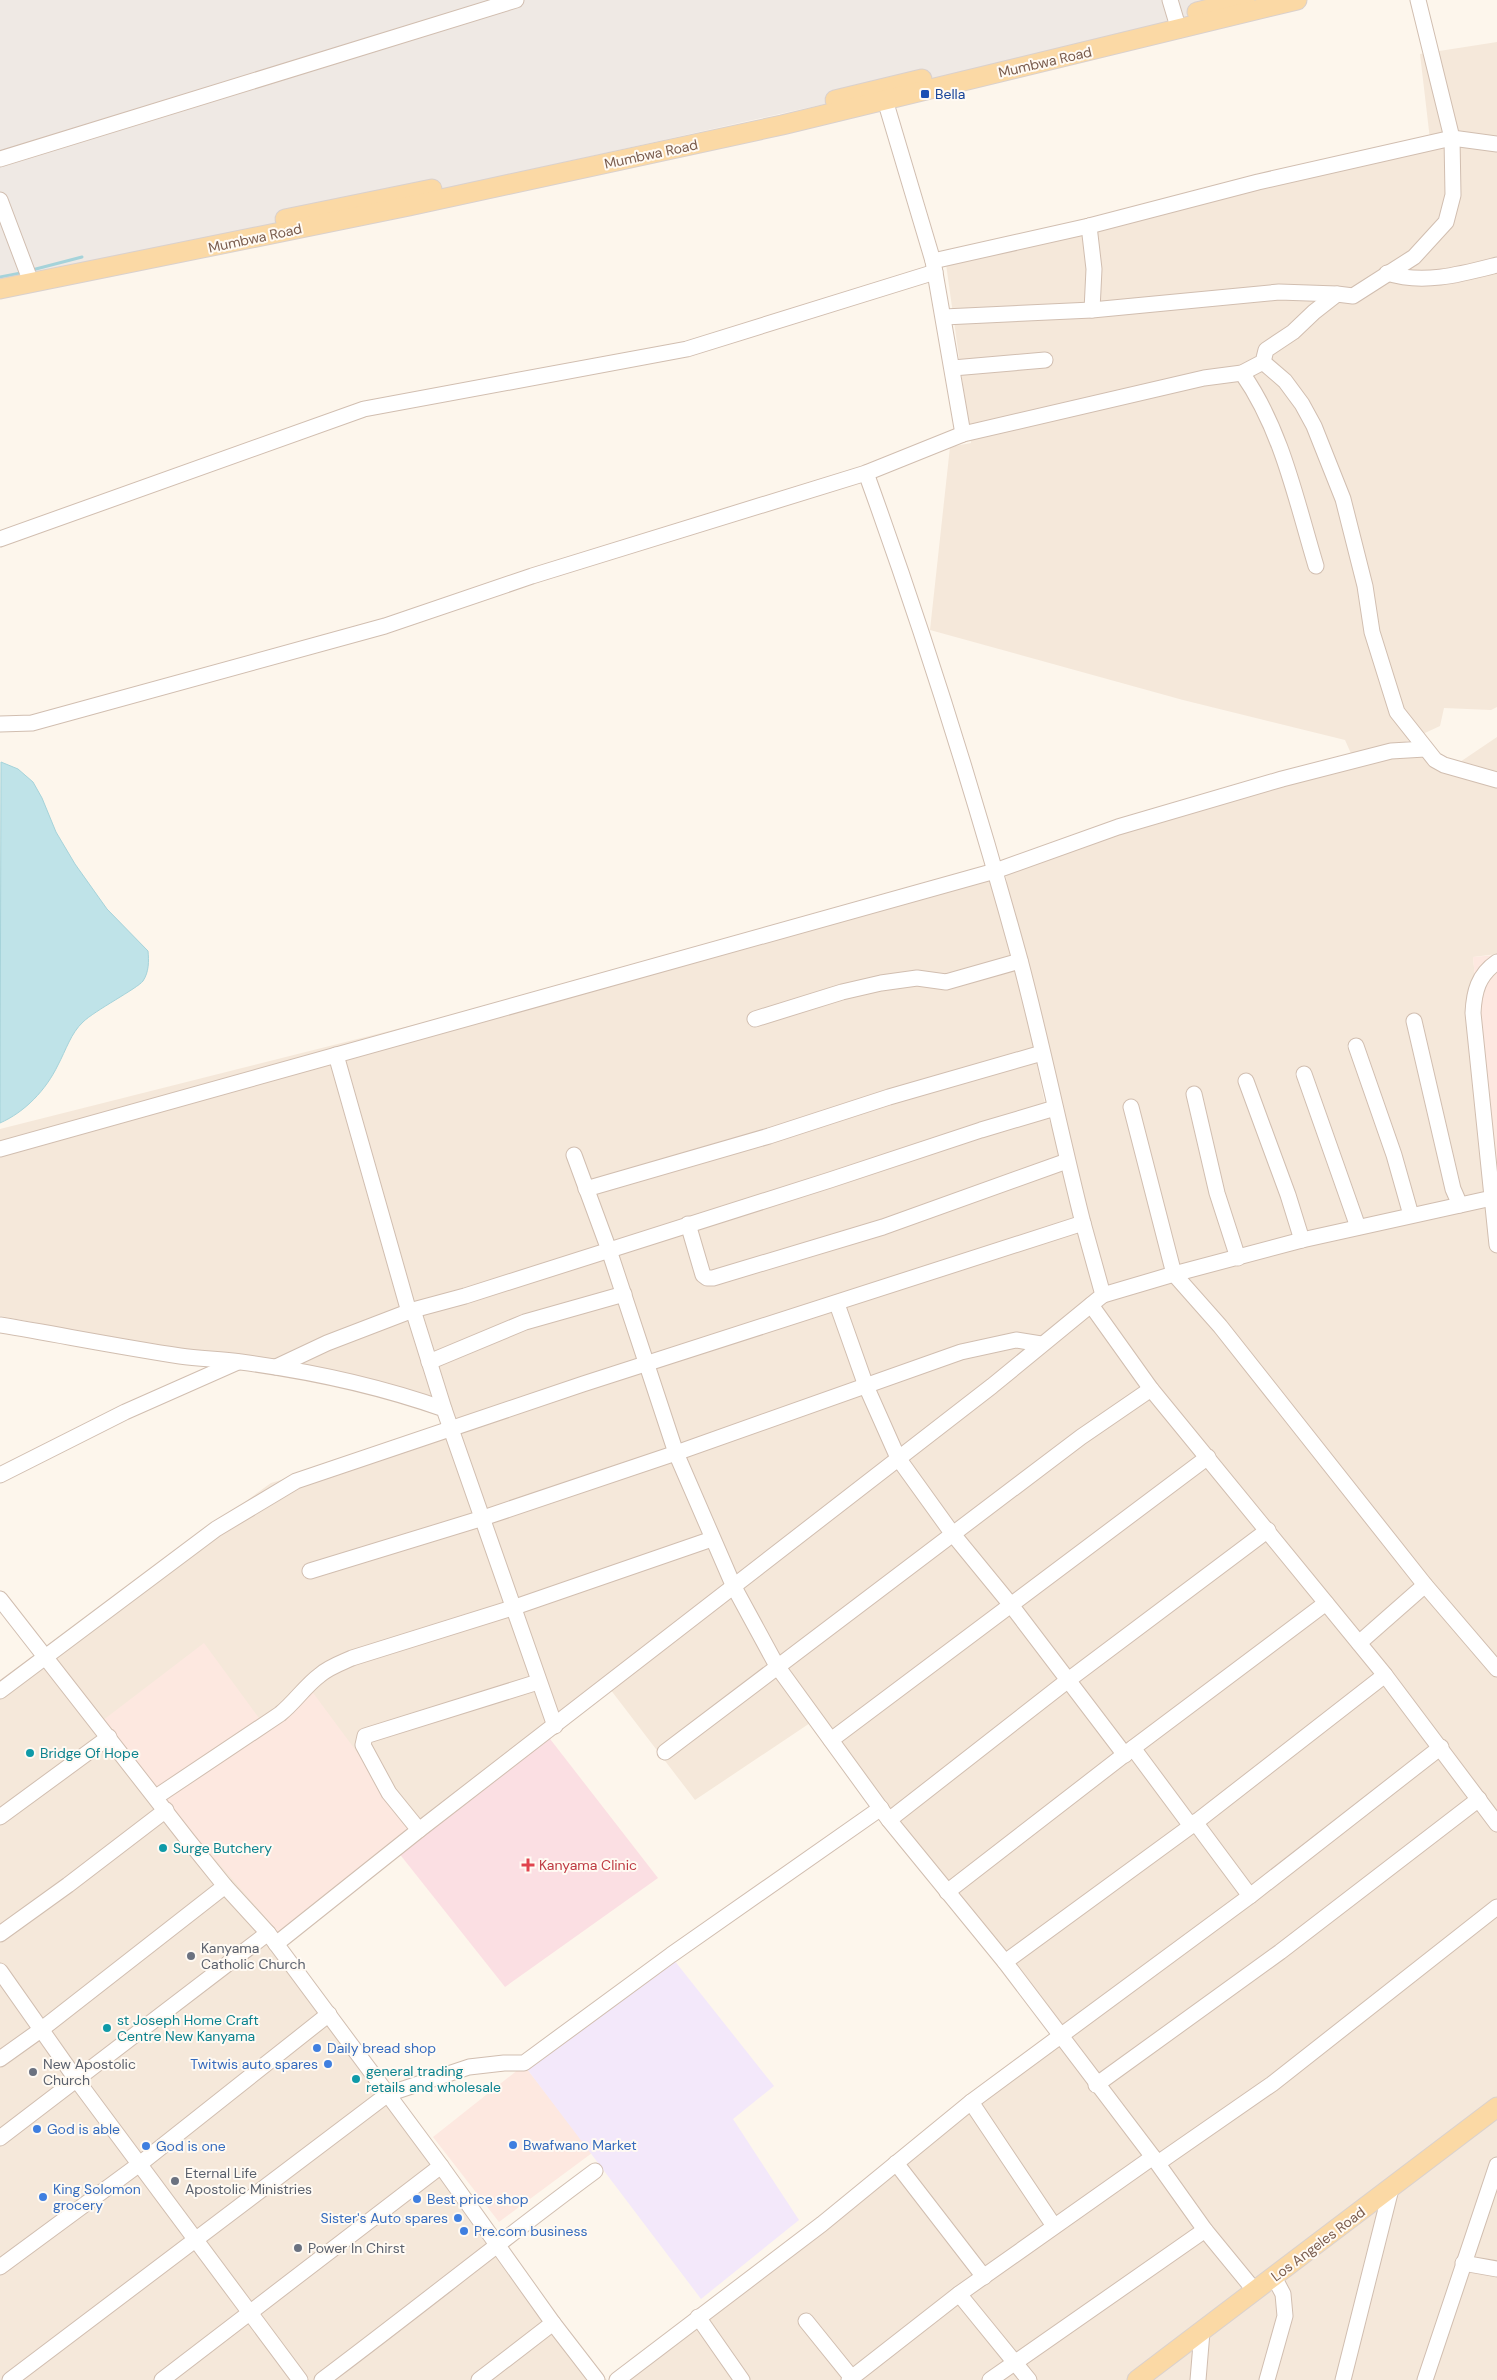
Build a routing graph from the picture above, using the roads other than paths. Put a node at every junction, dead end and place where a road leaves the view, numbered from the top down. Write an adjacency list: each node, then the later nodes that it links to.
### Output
1 (516, 0): 10 (street)
2 (1170, 0): 6 (street)
3 (1245, 0): 6 (main road, Mumbwa Road)
4 (1297, 0): 6 (main road, Mumbwa Road)
5 (1418, 0): 8 (street)
6 (1177, 24): 7 (main road, Mumbwa Road)
7 (884, 95): 14 (street); 16 (main road, Mumbwa Road)
8 (1452, 138): 9 (street); 12 (street); 15 (street)
9 (1497, 144)
10 (0, 159)
11 (0, 200): 16 (street)
12 (1089, 226): 14 (street); 20 (street)
13 (1497, 264): 15 (street)
14 (934, 267): 21 (street); 28 (street)
15 (1387, 272): 19 (street)
16 (29, 278): 17 (main road, Mumbwa Road); 18 (main road, Mumbwa Road)
17 (0, 279)
18 (0, 289)
19 (1337, 294): 20 (street); 23 (street)
20 (1092, 310): 21 (street)
21 (944, 318): 24 (street)
22 (1044, 360): 24 (street)
23 (1262, 362): 25 (street); 31 (street)
24 (953, 368): 26 (street)
25 (1242, 373): 26 (street); 29 (street)
26 (963, 434): 27 (street)
27 (866, 473): 30 (street); 33 (street)
28 (0, 539)
29 (1316, 566)
30 (0, 724)
31 (1425, 749): 32 (street); 33 (street)
32 (1497, 780)
33 (995, 871): 34 (street); 40 (street)
34 (1020, 961): 36 (street); 39 (street)
35 (1497, 962): 50 (street)
36 (754, 1019)
37 (1414, 1021): 51 (street)
38 (1356, 1046): 52 (street)
39 (1042, 1053): 45 (street); 49 (street)
40 (336, 1055): 46 (street); 64 (street)
41 (1304, 1074): 55 (street)
42 (1246, 1081): 56 (street)
43 (1194, 1094): 59 (street)
44 (1131, 1107): 60 (street)
45 (1056, 1108): 48 (street); 54 (street)
46 (0, 1149)
47 (574, 1155): 49 (street)
48 (1067, 1161): 53 (street); 54 (street)
49 (586, 1189): 58 (street)
50 (1492, 1198): 51 (street); 57 (street)
51 (1460, 1205): 52 (street)
52 (1411, 1215): 55 (street)
53 (1083, 1223): 62 (street); 63 (street)
54 (688, 1224): 58 (street)
55 (1358, 1227): 56 (street)
56 (1302, 1240): 59 (street)
57 (1497, 1245)
58 (609, 1250): 61 (street); 64 (street)
59 (1238, 1258): 60 (street)
60 (1174, 1274): 62 (street); 84 (street)
61 (624, 1294): 68 (street); 69 (street)
62 (1097, 1300): 66 (street); 72 (street)
63 (838, 1304): 69 (street); 71 (street)
64 (411, 1311): 68 (street); 70 (street)
65 (0, 1325): 67 (street)
66 (1041, 1344): 71 (street); 77 (street)
67 (239, 1362): 70 (street); 78 (street)
68 (429, 1362): 73 (street)
69 (646, 1364): 74 (street); 75 (street)
70 (276, 1367): 73 (street)
71 (866, 1386): 75 (street); 77 (street)
72 (1151, 1389): 76 (street); 81 (street)
73 (444, 1409): 74 (street)
74 (453, 1429): 79 (street); 91 (street)
75 (676, 1453): 79 (street); 82 (street)
76 (1208, 1457): 80 (street); 88 (street)
77 (898, 1458): 81 (street); 85 (street)
78 (0, 1475)
79 (483, 1518): 83 (street); 89 (street)
80 (1268, 1530): 87 (street); 95 (street)
81 (952, 1533): 88 (street); 92 (street)
82 (712, 1539): 85 (street); 89 (street)
83 (310, 1571)
84 (1425, 1585): 90 (street); 93 (street)
85 (734, 1587): 92 (street); 98 (street)
86 (0, 1599): 91 (street)
87 (1326, 1603): 90 (street); 102 (street)
88 (1011, 1605): 95 (street); 100 (street)
89 (515, 1607): 96 (street); 104 (street)
90 (1359, 1643): 94 (street)
91 (46, 1657): 97 (street); 99 (street)
92 (777, 1666): 100 (street); 103 (street)
93 (1497, 1669)
94 (1385, 1675): 101 (street); 109 (street)
95 (1067, 1681): 102 (street); 107 (street)
96 (538, 1682): 98 (street); 111 (street)
97 (0, 1691)
98 (554, 1726): 111 (street)
99 (109, 1737): 104 (street); 108 (street)
100 (831, 1740): 107 (street)
101 (1441, 1748): 105 (street); 114 (street)
102 (1129, 1751): 109 (street); 113 (street)
103 (665, 1752)
104 (156, 1797): 106 (street)
105 (1479, 1799): 110 (street); 125 (street)
106 (166, 1810): 112 (street); 116 (street)
107 (885, 1814): 113 (street); 126 (street)
108 (0, 1816)
109 (1193, 1824): 114 (street); 118 (street)
110 (1497, 1824)
111 (418, 1830): 117 (street)
112 (225, 1886): 117 (street); 121 (street)
113 (947, 1892): 118 (street)
114 (1250, 1896): 122 (street)
115 (1497, 1907): 130 (street)
116 (0, 1934)
117 (272, 1938): 120 (street); 124 (street)
118 (1005, 1962): 122 (street)
119 (0, 1970): 121 (street)
120 (329, 2014): 126 (street); 131 (street)
121 (42, 2029): 123 (street); 124 (street)
122 (1060, 2036): 125 (street); 127 (street)
123 (0, 2059)
124 (76, 2079): 129 (street); 131 (street)
125 (1096, 2084): 130 (street)
126 (388, 2094): 134 (street); 139 (street)
127 (971, 2102): 132 (street); 137 (street)
128 (1497, 2107): 136 (main road, Los Angeles Road)
129 (0, 2138)
130 (1156, 2160): 137 (street); 138 (street)
131 (141, 2163): 139 (street); 142 (street)
132 (896, 2163): 144 (street); 149 (street)
133 (1497, 2165): 141 (street)
134 (442, 2166): 140 (street); 148 (street)
135 (595, 2171): 140 (street)
136 (1391, 2189): 145 (main road, Los Angeles Road); 170 (street)
137 (1054, 2226): 144 (street)
138 (1205, 2230): 146 (street); 153 (street)
139 (195, 2238): 148 (street); 157 (street)
140 (497, 2244): 151 (street); 160 (street)
141 (1464, 2263): 143 (street); 171 (street)
142 (0, 2267)
143 (1497, 2269)
144 (984, 2277): 147 (street)
145 (1274, 2277): 146 (main road, Los Angeles Road); 169 (street)
146 (1255, 2292): 152 (main road, Los Angeles Road)
147 (959, 2294): 153 (street); 155 (street)
148 (250, 2314): 158 (street); 159 (street)
149 (698, 2316): 163 (street); 164 (street)
150 (806, 2321): 155 (street)
151 (553, 2323): 161 (street); 162 (street)
152 (1202, 2332): 167 (main road, Los Angeles Road); 168 (street)
153 (1015, 2362): 165 (street); 166 (street)
154 (0, 2374): 156 (street)
155 (851, 2379)
156 (5, 2380)
157 (10, 2380)
158 (162, 2380)
159 (300, 2380)
160 (322, 2380)
161 (479, 2380)
162 (597, 2380)
163 (617, 2380)
164 (742, 2380)
165 (990, 2380)
166 (1029, 2380)
167 (1137, 2380)
168 (1198, 2380)
169 (1267, 2380)
170 (1343, 2380)
171 (1426, 2380)

